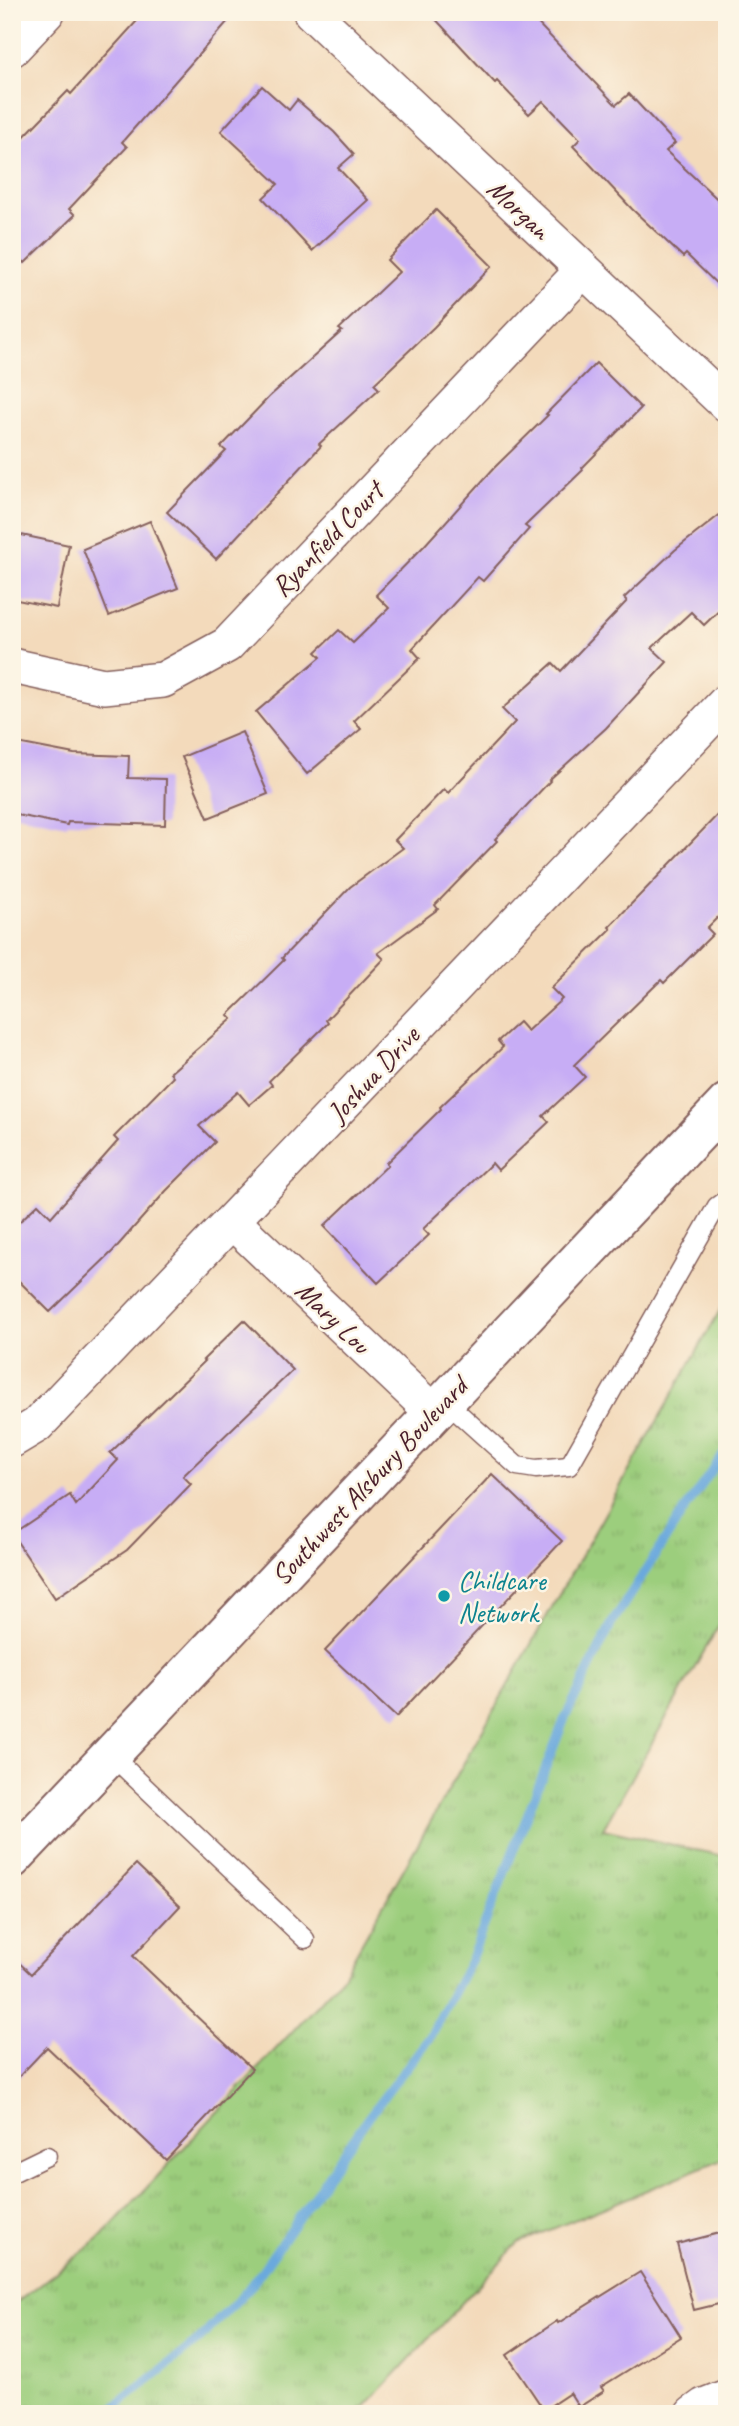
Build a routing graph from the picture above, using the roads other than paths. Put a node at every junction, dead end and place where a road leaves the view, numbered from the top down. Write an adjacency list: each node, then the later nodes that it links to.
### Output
1 (47, 12): 3 (street)
2 (311, 12): 4 (street, Morgan)
3 (12, 48)
4 (583, 270): 5 (street, Morgan); 6 (street, Ryanfield Court)
5 (727, 405)
6 (12, 666)
7 (727, 701): 10 (street, Joshua Drive)
8 (727, 1103): 11 (main road, Southwest Alsbury Boulevard)
9 (727, 1199): 11 (lane)
10 (233, 1222): 11 (street, Mary Lou); 12 (street, Joshua Drive)
11 (439, 1407): 13 (main road, Southwest Alsbury Boulevard)
12 (12, 1440)
13 (111, 1755): 14 (main road, Southwest Alsbury Boulevard); 15 (lane)
14 (12, 1859)
15 (305, 1939)
16 (47, 2157): 17 (lane)
17 (12, 2173)
18 (727, 2397): 19 (street)
19 (693, 2414)

